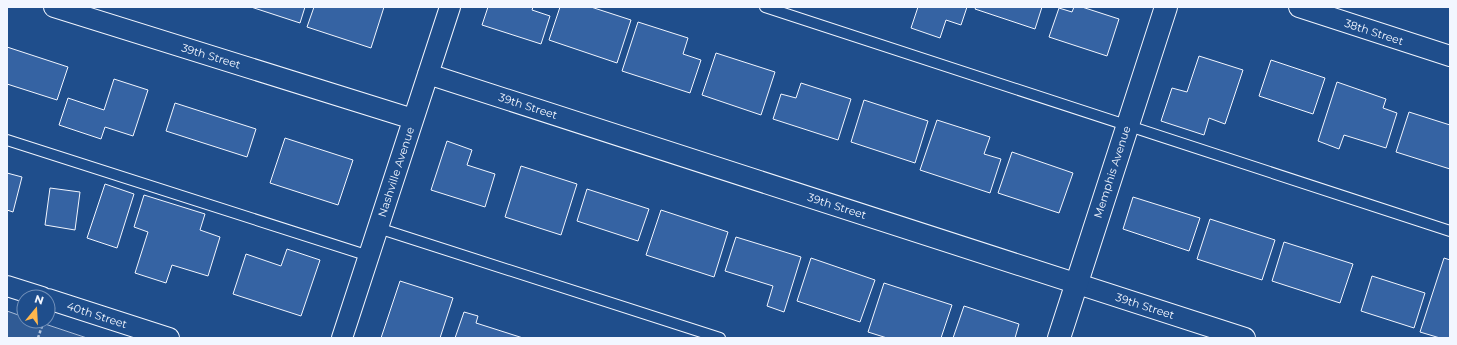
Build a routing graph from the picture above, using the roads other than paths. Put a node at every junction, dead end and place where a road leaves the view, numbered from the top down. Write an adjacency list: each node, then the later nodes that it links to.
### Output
1 (54, 7): 8 (street, 39th Street)
2 (450, 7): 7 (street, Nashville Avenue)
3 (765, 7): 9 (lane)
4 (1166, 7): 9 (street, Memphis Avenue)
5 (1299, 7): 6 (street, 38th Street)
6 (1450, 56)
7 (428, 74): 8 (street, Nashville Avenue); 14 (street, 39th Street)
8 (413, 119): 11 (street, Nashville Avenue)
9 (1127, 127): 12 (lane); 14 (street, Memphis Avenue)
10 (7, 140): 13 (lane)
11 (378, 228): 13 (street, Nashville Avenue); 20 (lane)
12 (1450, 231)
13 (369, 256): 19 (street, Nashville Avenue)
14 (1077, 284): 21 (street, Memphis Avenue); 22 (street, 39th Street)
15 (7, 286): 16 (street)
16 (17, 289)
17 (56, 302): 18 (street, 40th Street)
18 (169, 338)
19 (342, 338)
20 (720, 338)
21 (1059, 338)
22 (1245, 338)

